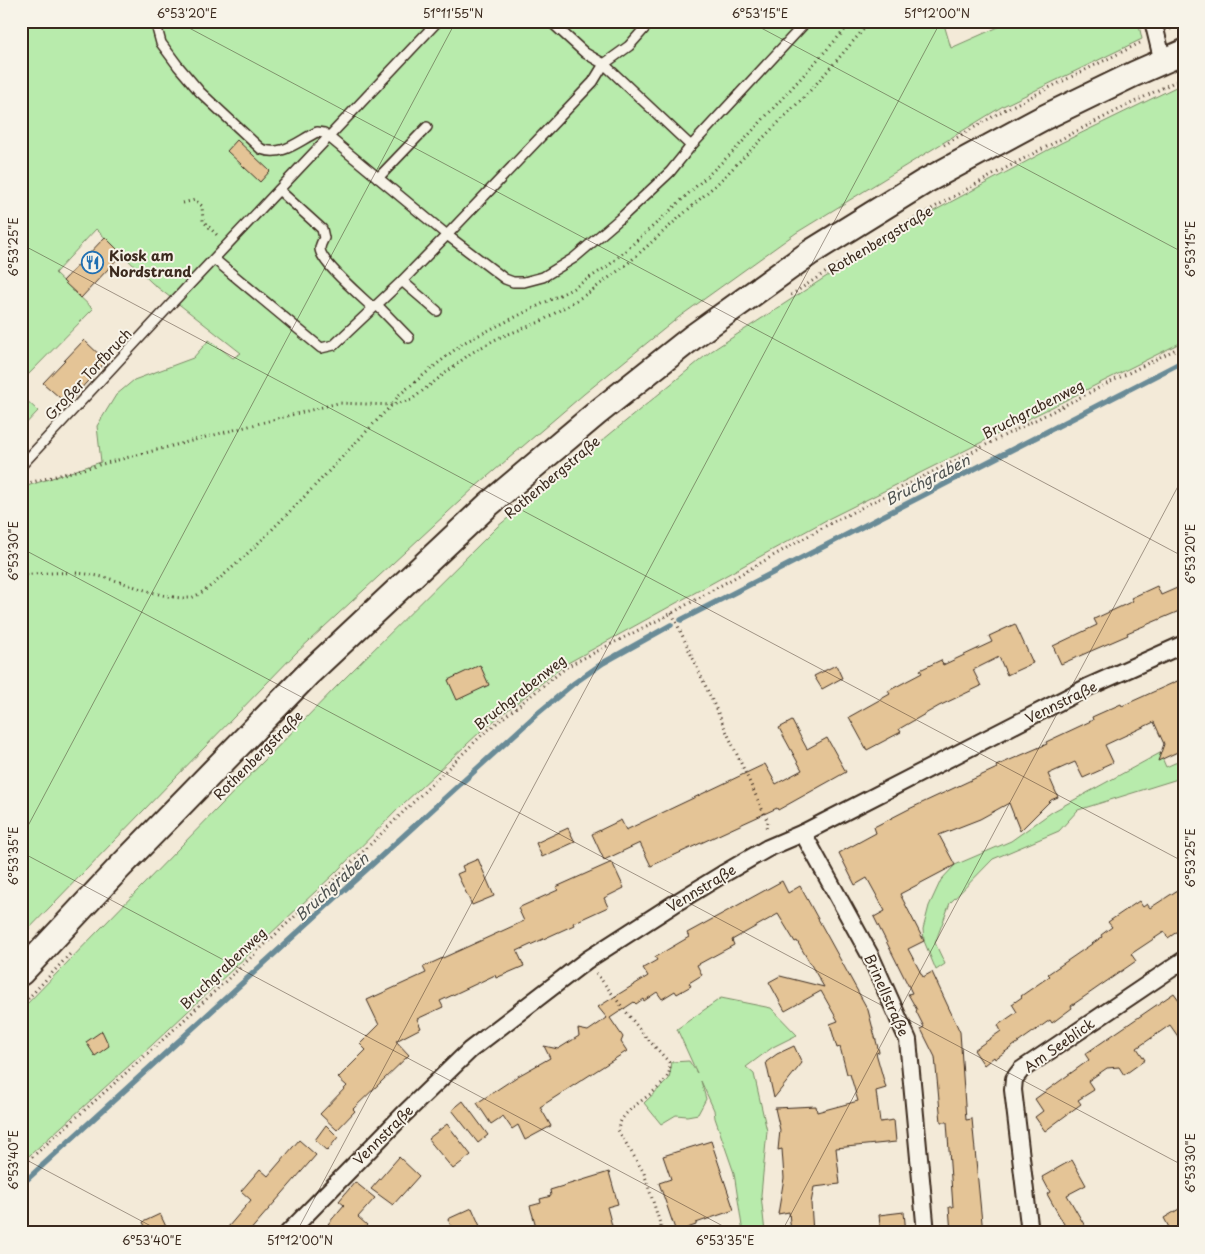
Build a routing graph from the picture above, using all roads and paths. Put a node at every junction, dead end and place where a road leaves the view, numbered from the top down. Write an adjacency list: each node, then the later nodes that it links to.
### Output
1 (155, 21): 14 (lane)
2 (438, 21): 14 (lane, Großer Torfbruch)
3 (550, 21): 11 (lane)
4 (651, 21): 11 (lane)
5 (807, 21): 15 (lane)
6 (871, 21): 28 (path)
7 (1153, 21): 10 (street)
8 (1184, 23): 9 (path)
9 (1174, 27)
10 (1174, 57): 39 (main road, Rothenbergstraße)
11 (604, 64): 15 (lane); 19 (lane)
12 (1184, 77): 23 (path, Rothenbergstraße)
13 (427, 128): 16 (lane)
14 (330, 138): 16 (lane); 17 (lane, Großer Torfbruch)
15 (691, 146): 19 (lane)
16 (378, 178): 19 (lane)
17 (279, 190): 20 (lane, Großer Torfbruch); 24 (lane)
18 (183, 203): 20 (path)
19 (447, 235): 22 (lane)
20 (227, 246): 21 (lane, Großer Torfbruch)
21 (214, 258): 24 (lane); 29 (lane, Großer Torfbruch)
22 (402, 282): 24 (lane); 25 (lane)
23 (789, 296)
24 (375, 306): 26 (lane)
25 (437, 311)
26 (409, 338)
27 (1184, 345): 32 (path, Bruchgrabenweg)
28 (392, 405): 30 (path); 31 (path)
29 (21, 466)
30 (21, 485)
31 (21, 575)
32 (672, 613): 35 (path); 41 (path, Bruchgrabenweg)
33 (1184, 644): 34 (street, Vennstraße)
34 (803, 833): 35 (street, Vennstraße); 44 (street, Brinellstraße)
35 (768, 848): 37 (street, Vennstraße)
36 (75, 949): 40 (path)
37 (587, 960): 42 (street, Vennstraße); 43 (path)
38 (1184, 960): 45 (street, Am Seeblick)
39 (21, 973)
40 (21, 1006)
41 (21, 1167)
42 (288, 1233)
43 (663, 1233)
44 (926, 1233)
45 (1030, 1233)

